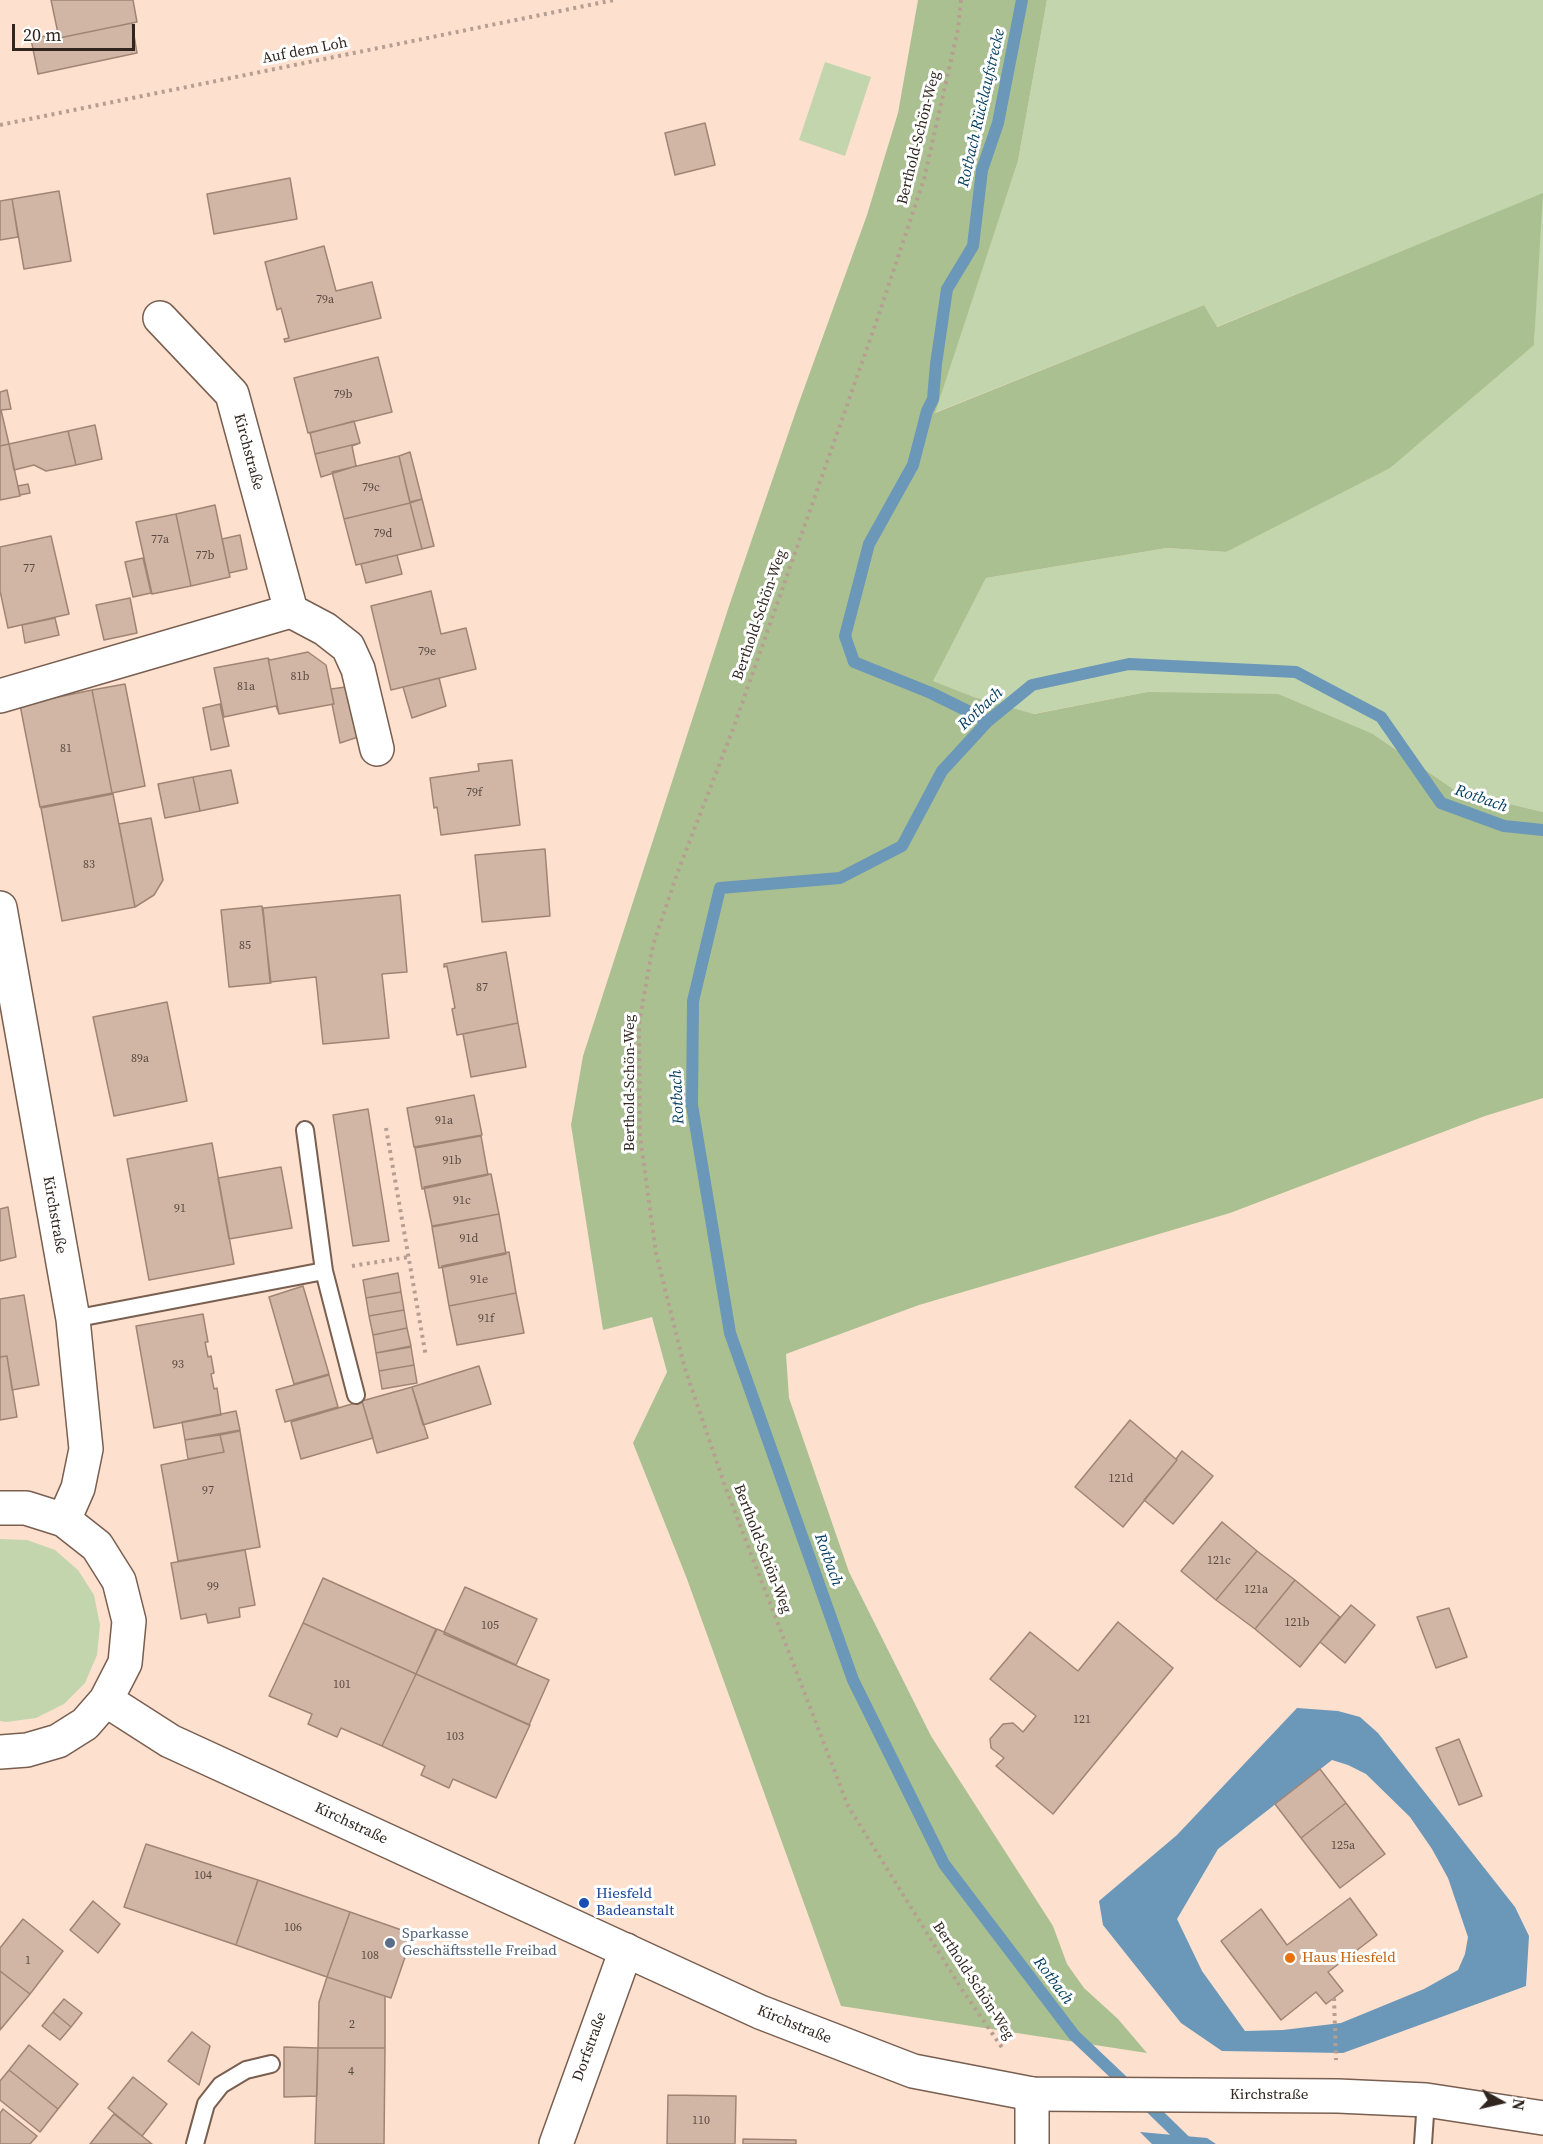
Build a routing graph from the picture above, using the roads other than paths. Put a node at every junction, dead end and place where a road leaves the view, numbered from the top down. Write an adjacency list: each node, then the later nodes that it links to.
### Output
1 (160, 318): 2 (street, Kirchstraße)
2 (291, 610): 3 (street); 4 (street)
3 (0, 696)
4 (377, 749)
5 (0, 908): 8 (street, Kirchstraße)
6 (305, 1130): 7 (lane)
7 (324, 1271): 8 (lane); 9 (lane)
8 (73, 1319): 11 (street, Kirchstraße)
9 (357, 1395)
10 (0, 1508): 11 (street)
11 (64, 1520): 12 (street)
12 (106, 1700): 13 (street); 14 (street, Kirchstraße)
13 (0, 1752)
14 (626, 1950): 16 (street, Kirchstraße); 20 (street, Dorfstraße)
15 (272, 2064): 19 (lane)
16 (1032, 2094): 17 (street, Kirchstraße); 21 (street)
17 (1426, 2100): 18 (street, Kirchstraße); 22 (lane)
18 (1543, 2118)
19 (195, 2144)
20 (556, 2144)
21 (1032, 2144)
22 (1423, 2144)

